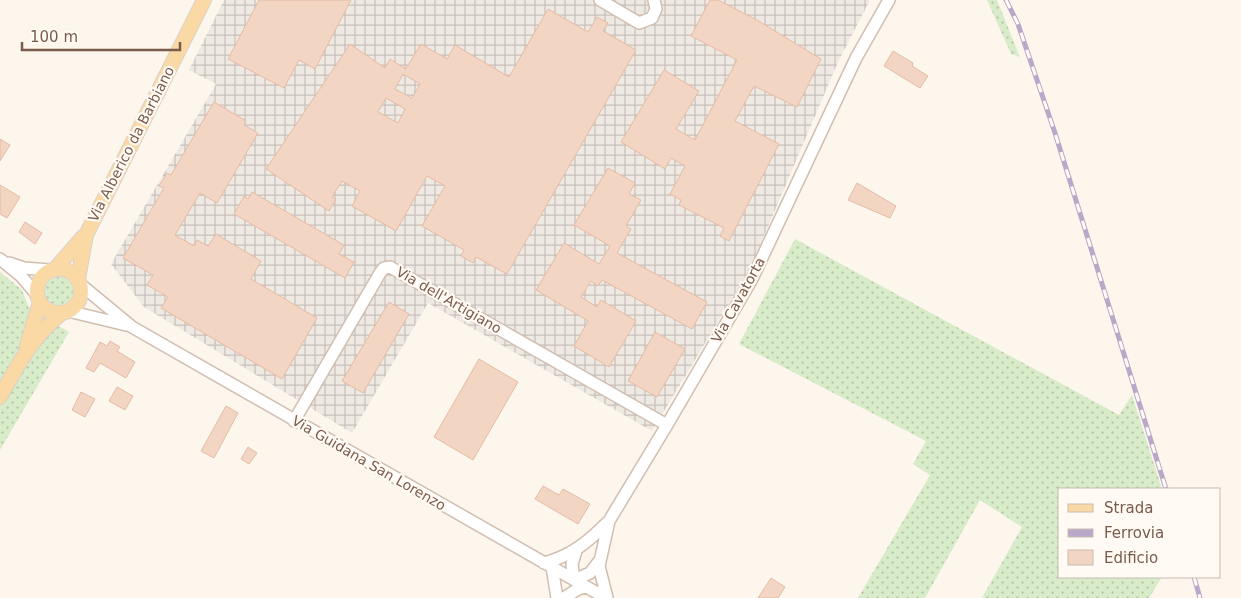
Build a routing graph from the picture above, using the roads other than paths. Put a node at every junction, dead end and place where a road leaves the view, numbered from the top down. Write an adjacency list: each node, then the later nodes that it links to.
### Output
1 (204, 0): 5 (main road, Via Alberico da Barbiano)
2 (600, 0): 3 (street)
3 (654, 0)
4 (888, 0): 15 (street, Via Cavatorta)
5 (86, 235): 7 (main road, Via Alberico da Barbiano); 8 (main road, Via Alberico da Barbiano)
6 (1, 260): 7 (street); 9 (street)
7 (53, 269): 8 (main road); 9 (main road)
8 (80, 282): 10 (main road); 11 (street)
9 (38, 299): 10 (main road); 12 (main road)
10 (65, 312): 11 (street); 12 (main road)
11 (132, 327): 14 (street, Via Guidana San Lorenzo)
12 (25, 351): 13 (main road)
13 (0, 397)
14 (294, 421): 15 (street, Via dell'Artigiano); 19 (street, Via Guidana San Lorenzo)
15 (668, 425): 16 (street, Via Cavatorta)
16 (609, 521): 17 (street); 18 (street, Via Cavatorta)
17 (576, 551): 19 (street); 20 (street)
18 (600, 560): 20 (street); 24 (street, Via Cavatorta)
19 (548, 565): 20 (street, Via Guidana San Lorenzo); 22 (street)
20 (574, 580): 21 (street, Via Guidana San Lorenzo)
21 (586, 587): 23 (street); 24 (street, Via Guidana San Lorenzo)
22 (556, 598)
23 (564, 598)
24 (607, 598)

